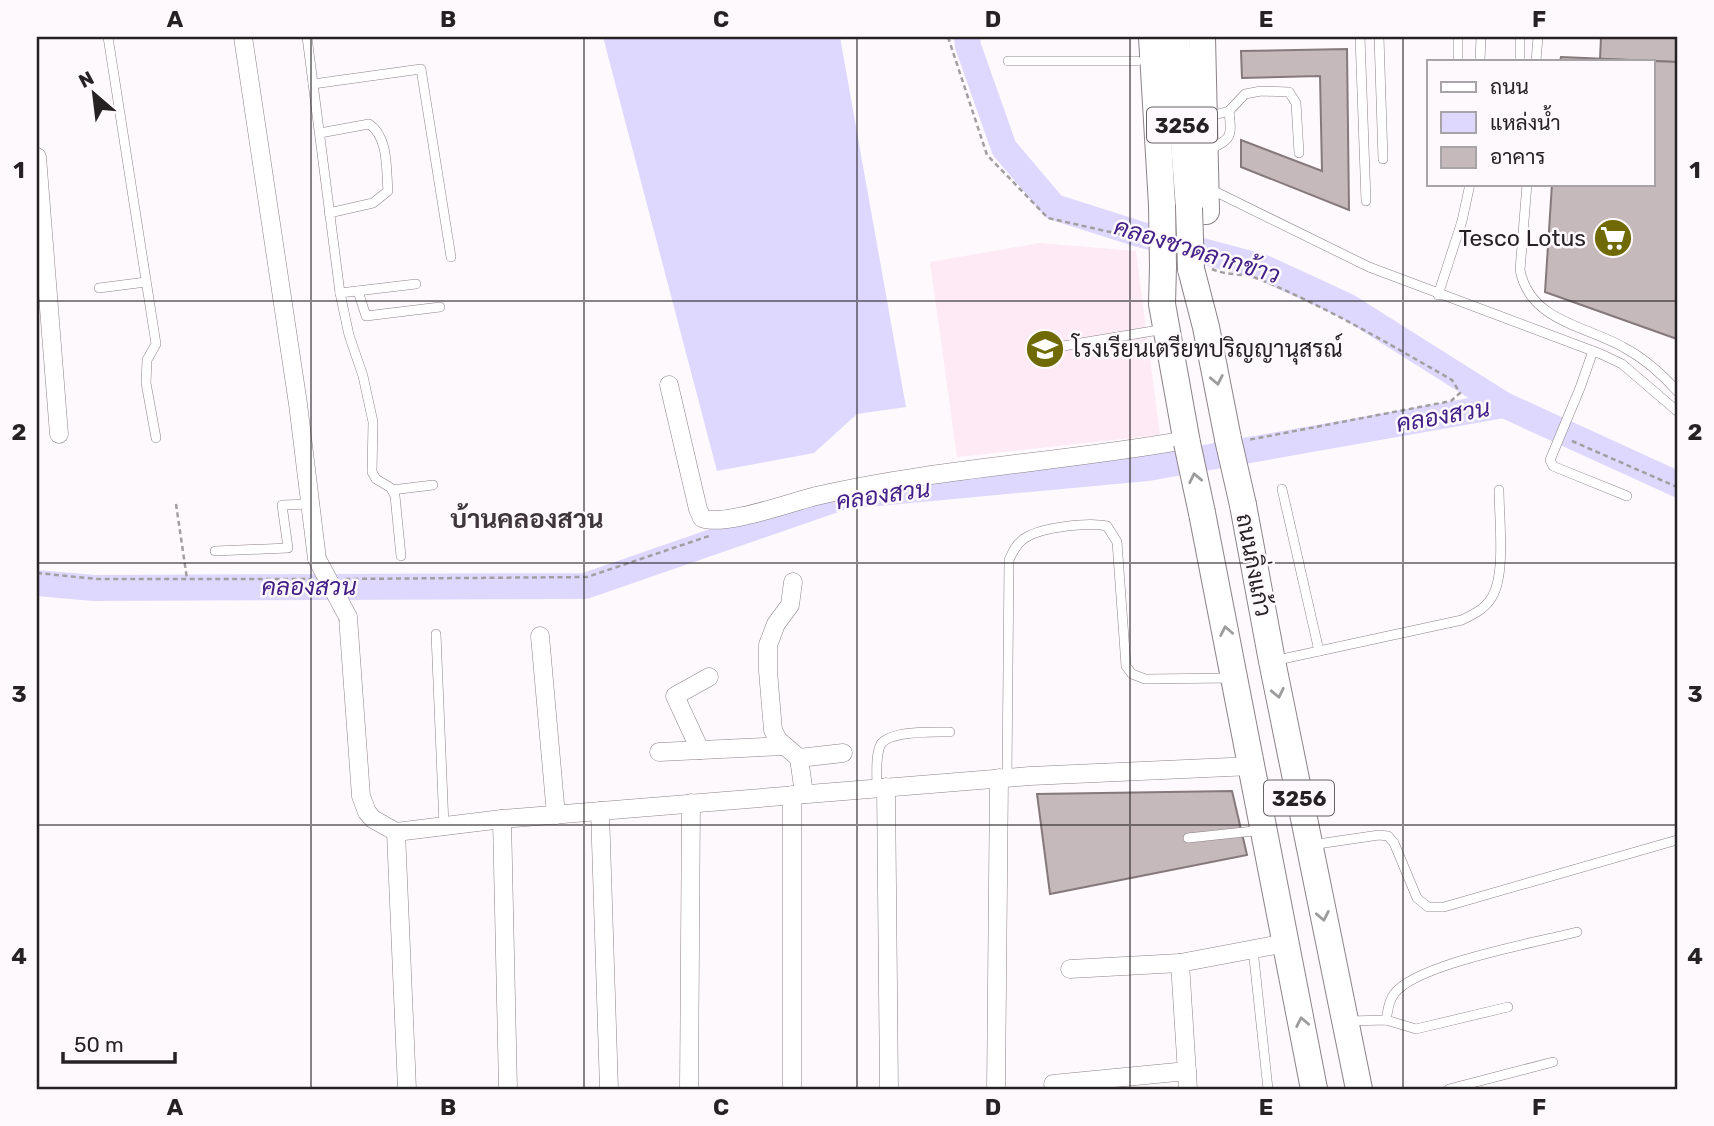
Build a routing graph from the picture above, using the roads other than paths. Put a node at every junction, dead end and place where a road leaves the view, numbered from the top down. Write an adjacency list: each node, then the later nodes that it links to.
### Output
1 (108, 37): 29 (lane)
2 (243, 37): 50 (street)
3 (307, 37): 16 (lane)
4 (1360, 37): 24 (lane)
5 (1379, 37): 21 (lane)
6 (1458, 37): 11 (lane)
7 (1481, 37): 12 (lane)
8 (1520, 37): 13 (lane)
9 (1538, 37): 14 (lane)
10 (1161, 42): 15 (lane); 17 (main road); 25 (main road, ถนนกิ่งแก้ว / 3256); 36 (main road, ถนนกิ่งแก้ว / 3256, bridge)
11 (1458, 60)
12 (1480, 60)
13 (1520, 60)
14 (1536, 60)
15 (1008, 61)
16 (313, 84): 18 (lane); 27 (lane)
17 (1217, 114): 19 (lane); 25 (main road)
18 (320, 133): 26 (lane); 26 (lane)
19 (1299, 153)
20 (37, 157): 28 (street)
21 (1383, 159)
22 (1470, 186): 34 (lane)
23 (1527, 186): 40 (lane)
24 (1366, 201)
25 (1201, 202): 34 (lane); 57 (main road, ถนนกิ่งแก้ว / 3256, one-way to 57, bridge)
26 (329, 213): 33 (lane)
27 (451, 257)
28 (42, 279): 42 (street)
29 (146, 282): 31 (lane); 43 (lane)
30 (416, 284): 32 (lane)
31 (99, 288)
32 (358, 291): 33 (lane); 35 (lane)
33 (340, 293): 48 (lane)
34 (1438, 295): 38 (lane)
35 (440, 307)
36 (1164, 317): 37 (lane); 44 (main road, ถนนกิ่งแก้ว / 3256)
37 (1051, 348)
38 (1593, 351): 41 (lane); 49 (lane)
39 (669, 385): 44 (street)
40 (1677, 391)
41 (1677, 411)
42 (59, 434)
43 (156, 438)
44 (1187, 441): 59 (main road, ถนนกิ่งแก้ว / 3256, one-way to 44, bridge)
45 (433, 485): 48 (lane)
46 (1282, 489): 56 (lane)
47 (1499, 489): 56 (lane)
48 (392, 490): 52 (lane)
49 (1627, 496)
50 (311, 505): 51 (lane); 76 (street, bridge)
51 (215, 551)
52 (401, 556)
53 (793, 582): 61 (street)
54 (436, 634): 74 (lane)
55 (540, 636): 72 (street)
56 (1319, 651): 57 (lane)
57 (1272, 661): 79 (main road, ถนนกิ่งแก้ว / 3256, one-way to 79)
58 (709, 677): 62 (street)
59 (1235, 678): 66 (main road, ถนนกิ่งแก้ว / 3256); 67 (lane)
60 (950, 732): 68 (lane)
61 (784, 746): 62 (street); 65 (street)
62 (700, 750): 63 (street)
63 (659, 752)
64 (843, 753): 65 (street)
65 (799, 758): 69 (street)
66 (1252, 766): 67 (street); 75 (main road, ถนนกิ่งแก้ว / 3256)
67 (1003, 778): 68 (street); 97 (street)
68 (882, 788): 69 (street); 96 (street)
69 (798, 795): 70 (street); 95 (street)
70 (691, 803): 71 (street); 94 (street)
71 (600, 811): 72 (street); 93 (street)
72 (555, 815): 73 (street)
73 (502, 819): 74 (street); 92 (street)
74 (444, 826): 76 (street)
75 (1264, 829): 77 (lane); 81 (main road, ถนนกิ่งแก้ว / 3256)
76 (396, 832): 91 (street)
77 (1188, 838)
78 (1677, 840): 79 (lane)
79 (1309, 845): 87 (main road, ถนนกิ่งแก้ว / 3256, one-way to 87)
80 (1577, 932): 86 (lane)
81 (1286, 943): 82 (street); 99 (main road, ถนนกิ่งแก้ว / 3256, one-way to 81)
82 (1253, 949): 83 (street); 98 (lane)
83 (1180, 962): 84 (street); 89 (street)
84 (1070, 969)
85 (1508, 1007): 86 (lane)
86 (1386, 1020): 87 (lane)
87 (1345, 1022): 100 (main road, ถนนกิ่งแก้ว / 3256)
88 (1553, 1062): 101 (lane)
89 (1187, 1080): 90 (street)
90 (1053, 1084)
91 (407, 1089)
92 (508, 1089)
93 (609, 1089)
94 (690, 1089)
95 (792, 1089)
96 (889, 1089)
97 (996, 1089)
98 (1268, 1089)
99 (1314, 1089)
100 (1359, 1089)
101 (1449, 1089)

